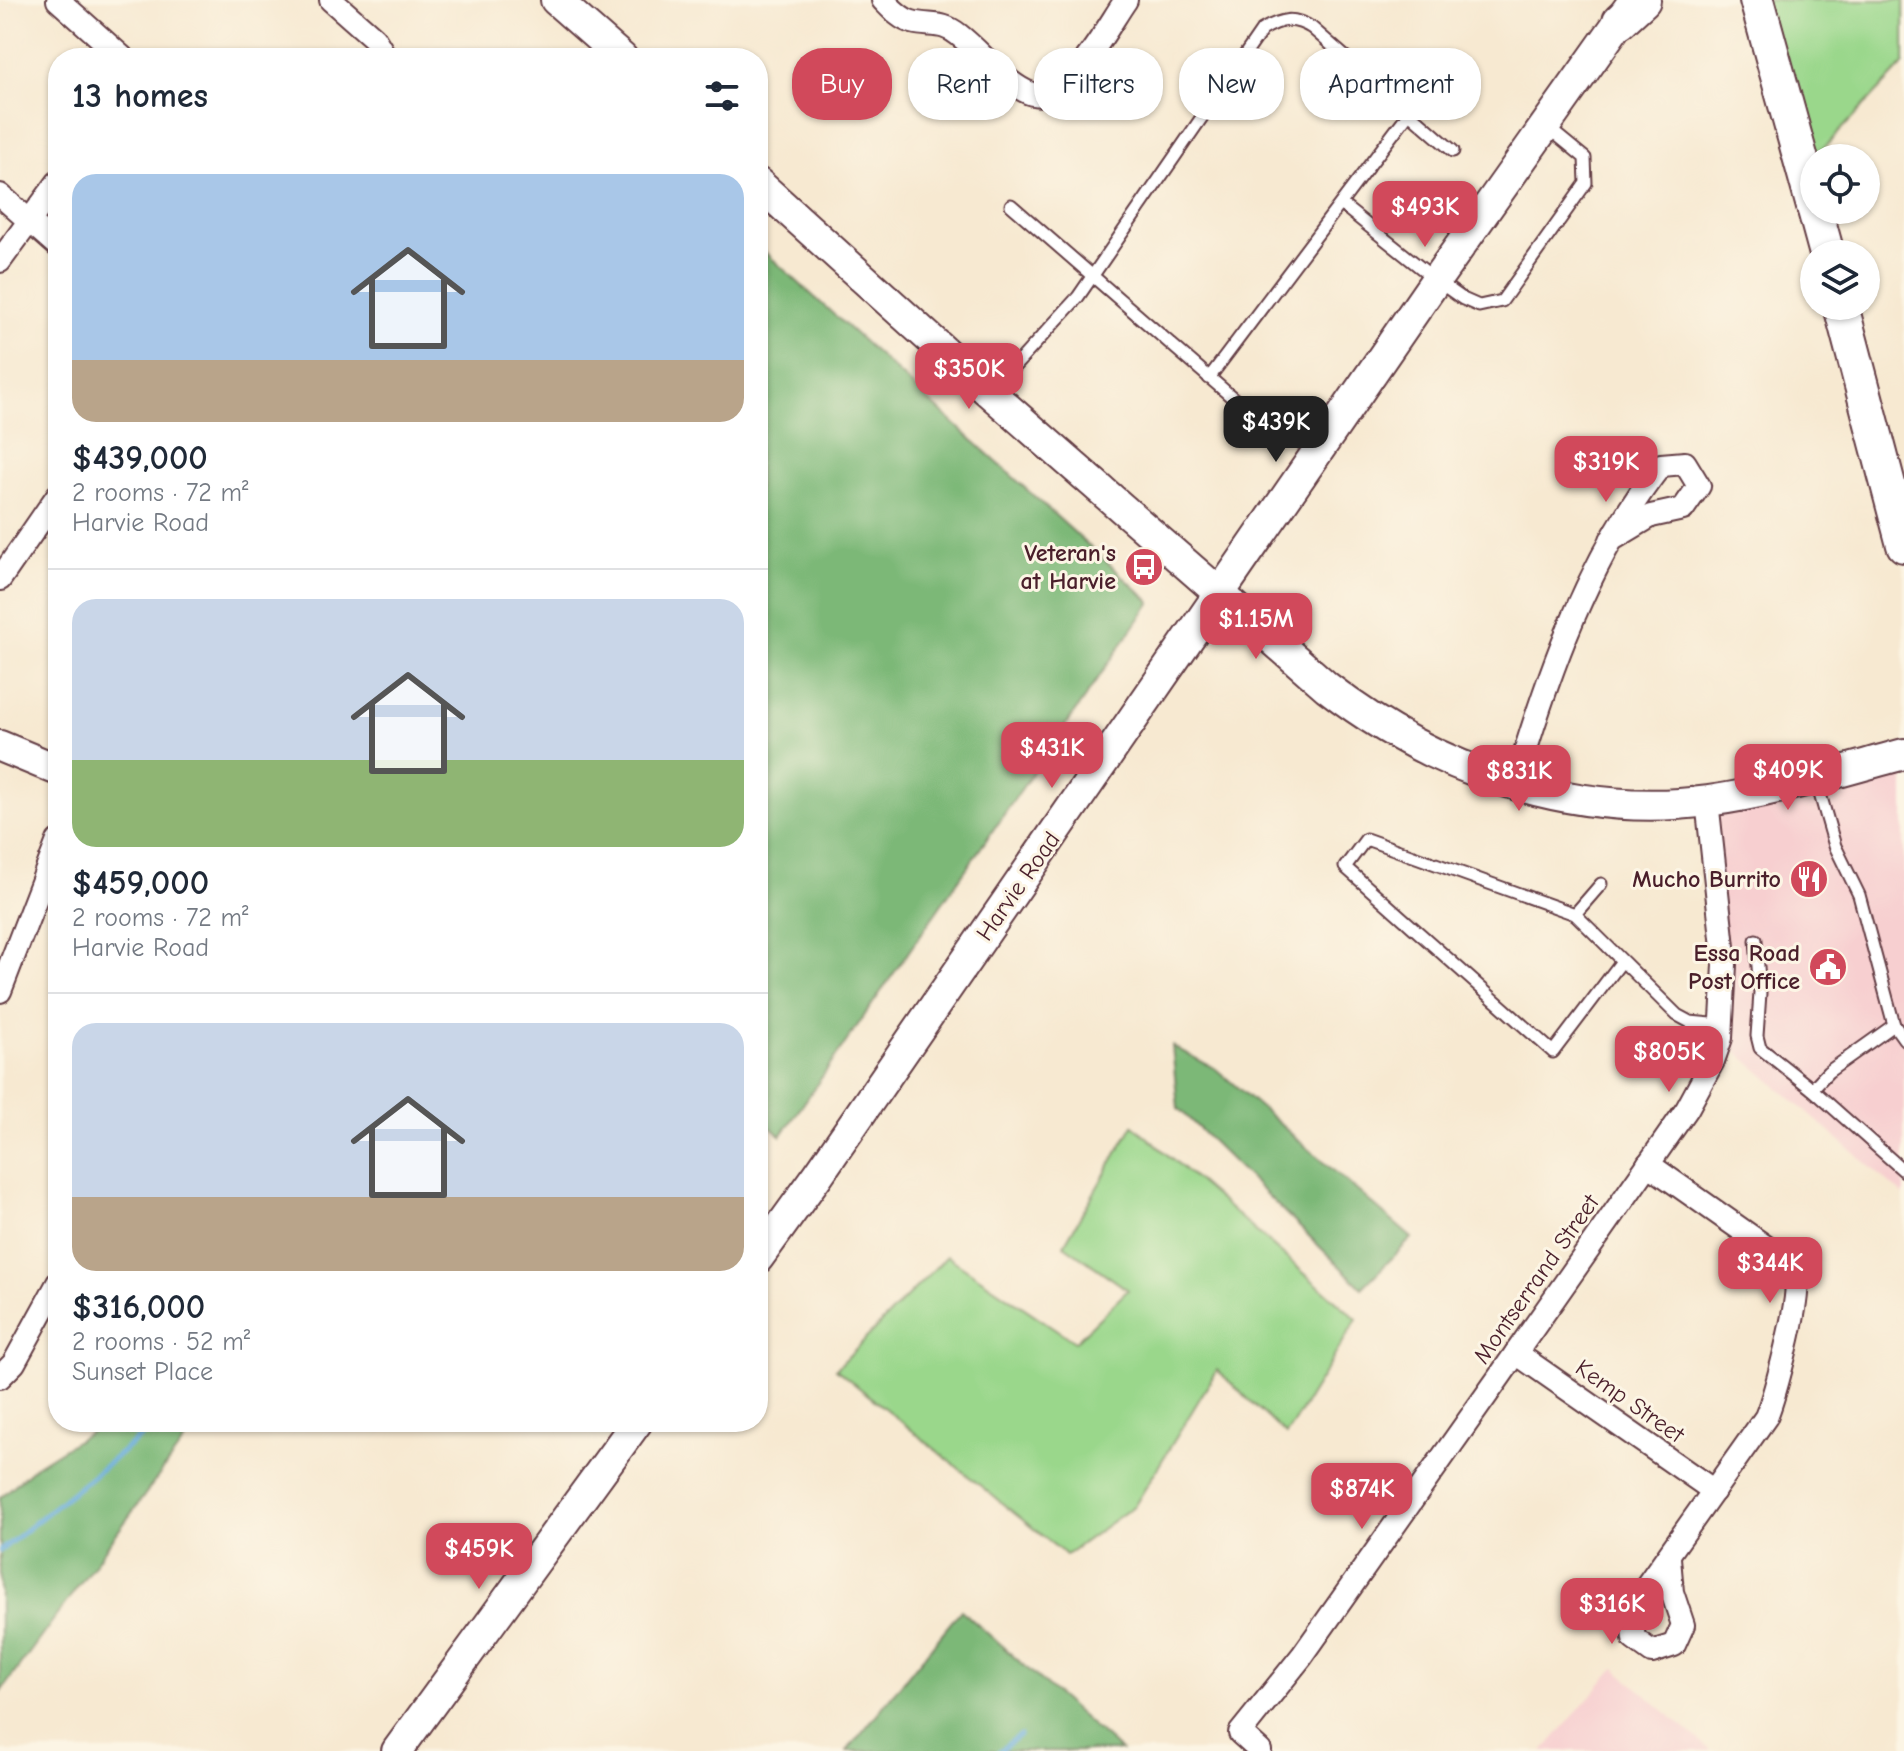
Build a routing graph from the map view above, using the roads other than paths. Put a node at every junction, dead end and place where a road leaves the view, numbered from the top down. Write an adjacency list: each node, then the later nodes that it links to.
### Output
1 (58, 0): 10 (street)
2 (331, 0): 11 (street)
3 (556, 0): 12 (street)
4 (883, 0): 5 (street)
5 (1126, 0)
6 (1743, 0): 9 (main road)
7 (1757, 0): 9 (main road)
8 (1632, 7): 16 (street, Harvie Road)
9 (1768, 40): 18 (main road)
10 (112, 48)
11 (380, 48)
12 (611, 48)
13 (1334, 48): 27 (lane)
14 (1404, 120): 22 (lane)
15 (1415, 120): 17 (lane)
16 (1546, 125): 28 (street, Harvie Road); 28 (lane)
17 (1453, 151)
18 (1800, 157)
19 (768, 192): 31 (street)
20 (0, 195): 24 (street)
21 (48, 195): 24 (street)
22 (1341, 204): 28 (lane); 30 (lane)
23 (1011, 205): 27 (lane)
24 (29, 221): 25 (street); 26 (street)
25 (48, 237)
26 (0, 261)
27 (1092, 276): 30 (lane); 31 (lane)
28 (1436, 280): 37 (street, Harvie Road)
29 (1845, 320): 35 (main road)
30 (1209, 378): 32 (lane)
31 (990, 393): 37 (street)
32 (1264, 425)
33 (48, 509): 36 (street)
34 (1611, 540): 42 (street)
35 (1904, 545)
36 (0, 579)
37 (1220, 595): 42 (street); 56 (street, Harvie Road)
38 (0, 746): 40 (street)
39 (1904, 754): 41 (street)
40 (48, 766)
41 (1816, 778): 43 (street); 51 (lane)
42 (1515, 785): 43 (street)
43 (1707, 801): 50 (street, Montserrand Street)
44 (48, 867): 49 (street)
45 (1601, 884): 46 (lane)
46 (1575, 914): 48 (lane); 48 (lane)
47 (1756, 940): 53 (lane)
48 (1622, 961): 50 (lane)
49 (0, 991)
50 (1722, 1025): 54 (street, Montserrand Street)
51 (1894, 1025): 52 (lane); 53 (lane)
52 (1904, 1039)
53 (1812, 1089): 55 (lane)
54 (1648, 1164): 58 (street, Montserrand Street); 61 (street)
55 (1904, 1171)
56 (768, 1244)
57 (48, 1301): 59 (street)
58 (1516, 1353): 61 (street, Kemp Street); 64 (street, Montserrand Street)
59 (0, 1377)
60 (630, 1432): 63 (street)
61 (1714, 1491): 62 (street)
62 (1669, 1558)
63 (397, 1751)
64 (1260, 1751)

